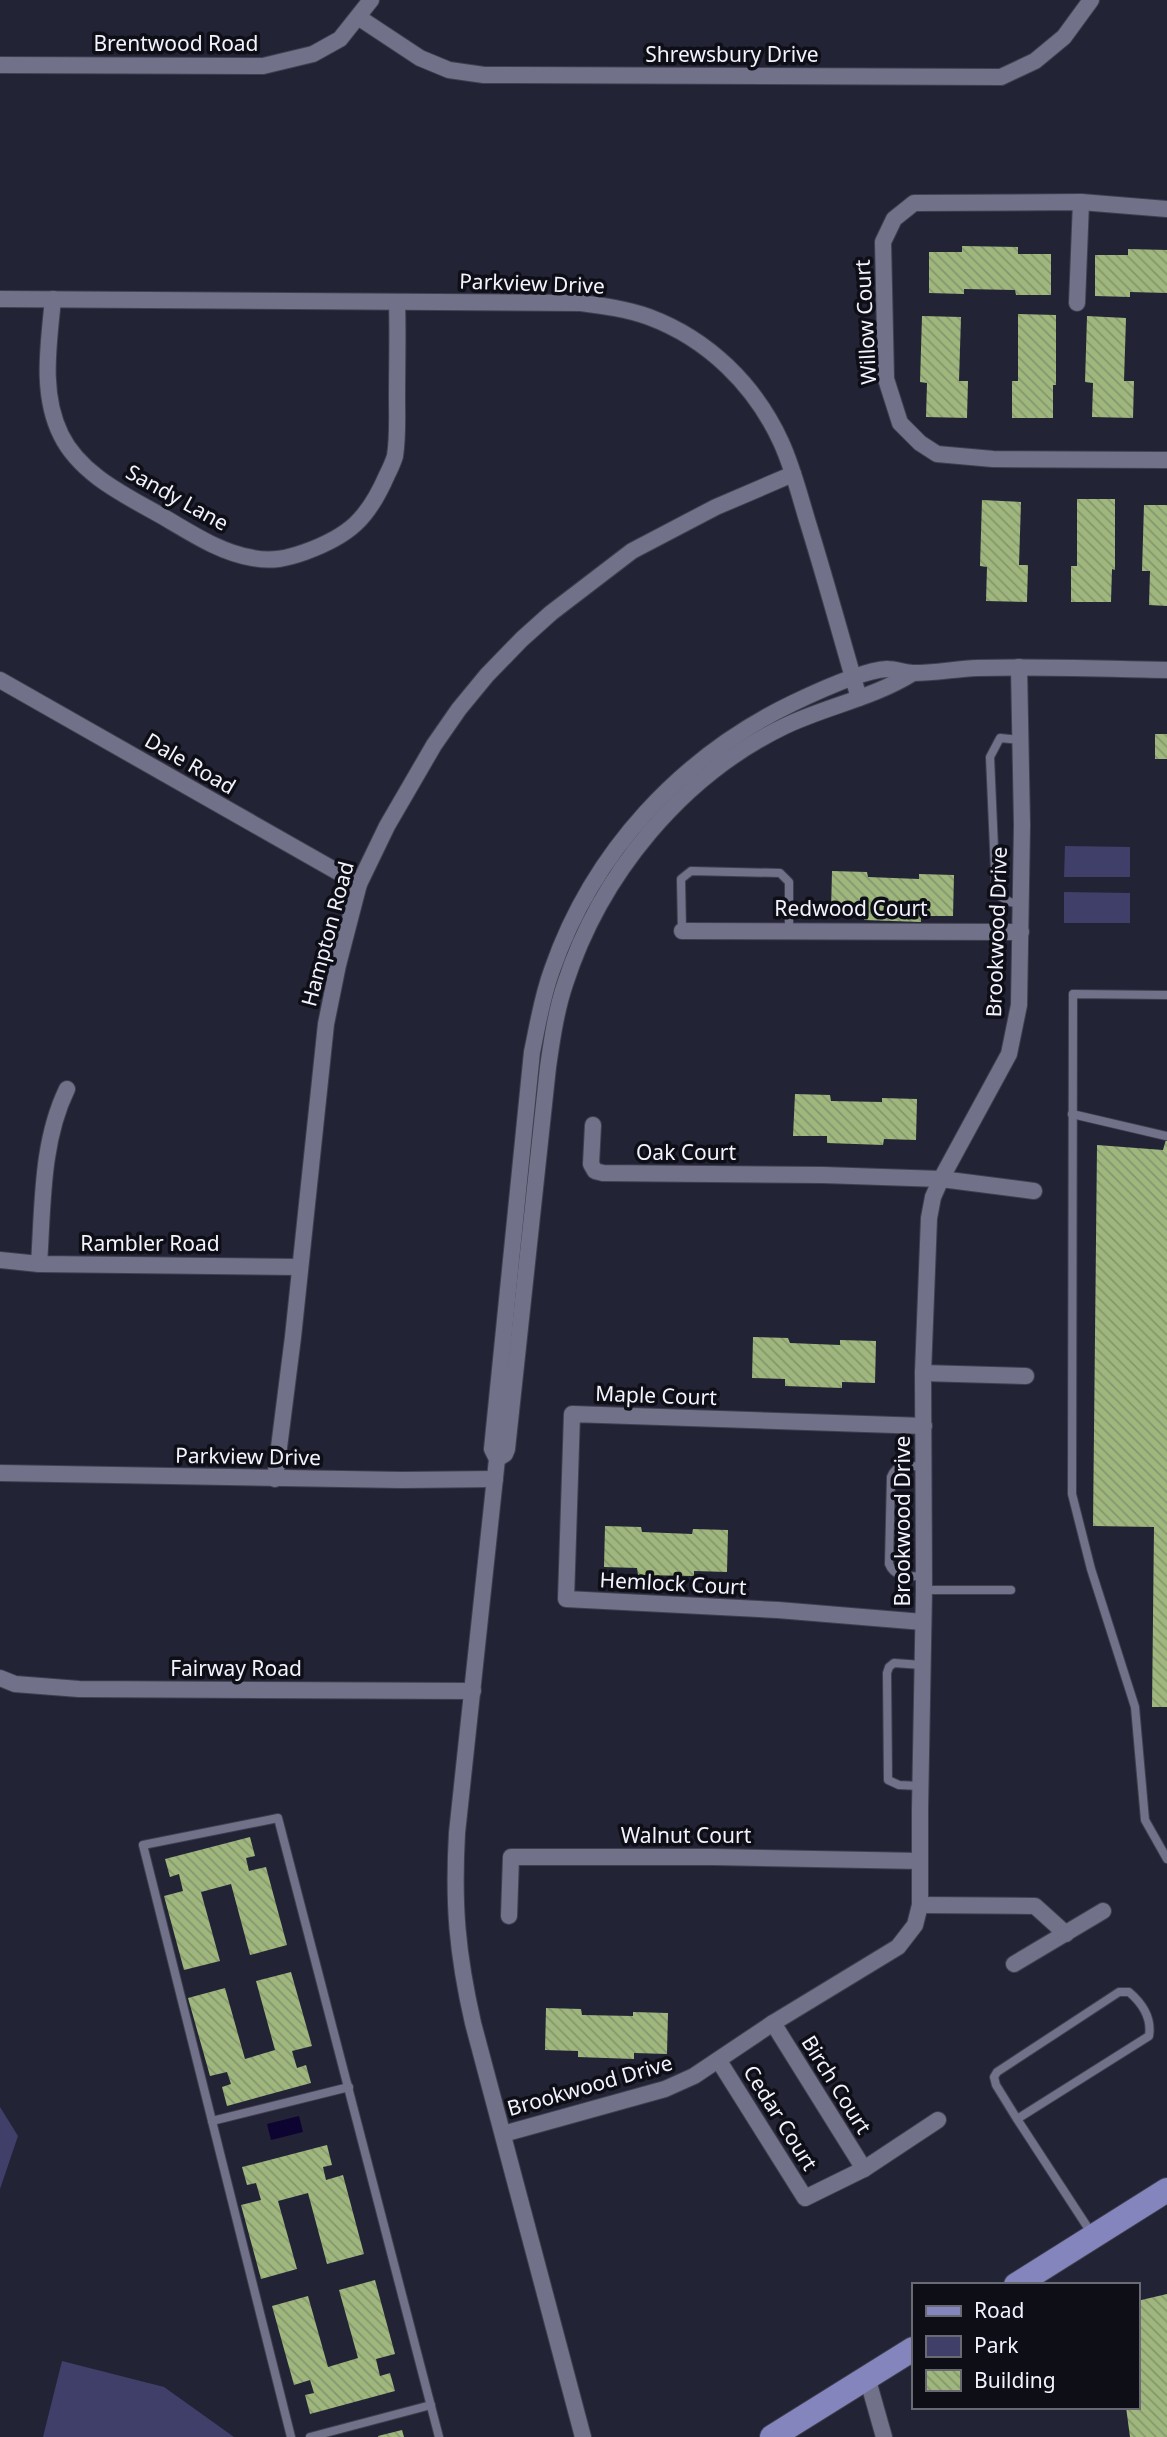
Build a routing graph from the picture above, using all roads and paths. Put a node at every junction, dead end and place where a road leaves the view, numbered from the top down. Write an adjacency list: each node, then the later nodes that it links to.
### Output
1 (371, 0): 3 (street, Brentwood Road)
2 (1090, 0): 3 (street, Shrewsbury Drive)
3 (358, 17): 4 (street, Brentwood Road)
4 (0, 65)
5 (1081, 202): 6 (street, Willow Court); 10 (street); 11 (street, Willow Court)
6 (1167, 209)
7 (0, 299): 8 (street, Parkview Drive)
8 (53, 299): 9 (street, Parkview Drive); 9 (street, Sandy Lane)
9 (397, 302): 12 (street, Parkview Drive)
10 (1077, 303)
11 (1167, 460)
12 (793, 474): 16 (street, Parkview Drive); 20 (street, Hampton Road)
13 (1019, 667): 14 (street, Brookwood Drive); 15 (street, Brookwood Drive); 19 (street, Brookwood Drive)
14 (1167, 670)
15 (913, 673): 16 (street, Brookwood Drive); 18 (street, Brookwood Drive)
16 (853, 678): 18 (street, Parkview Drive); 38 (street, Brookwood Drive)
17 (0, 680): 20 (street, Dale Road)
18 (859, 698): 38 (street, Brookwood Drive)
19 (1021, 740): 21 (street, Brookwood Drive); 21 (lane)
20 (359, 884): 34 (street, Hampton Road)
21 (1021, 904): 24 (street, Brookwood Drive)
22 (789, 930): 23 (street, Redwood Court); 23 (lane); 24 (street, Redwood Court)
23 (682, 931)
24 (1021, 932): 30 (street, Brookwood Drive)
25 (1167, 995): 27 (lane)
26 (66, 1089): 33 (street)
27 (1072, 1114): 29 (lane); 51 (lane)
28 (593, 1125): 30 (street, Oak Court)
29 (1166, 1136)
30 (941, 1179): 31 (street); 35 (street, Brookwood Drive)
31 (1034, 1191)
32 (0, 1260): 33 (street, Rambler Road)
33 (38, 1264): 34 (street, Rambler Road)
34 (299, 1267): 41 (street, Hampton Road)
35 (923, 1373): 36 (street); 37 (street, Brookwood Drive)
36 (1026, 1376)
37 (924, 1426): 39 (street, Brookwood Drive); 45 (street, Maple Court)
38 (497, 1459): 42 (street, Brookwood Drive)
39 (924, 1467): 43 (street, Brookwood Drive); 43 (lane)
40 (0, 1473): 41 (street, Parkview Drive)
41 (275, 1479): 42 (street, Parkview Drive)
42 (495, 1479): 49 (street, Brookwood Drive)
43 (924, 1583): 44 (lane); 46 (street, Brookwood Drive)
44 (1011, 1590)
45 (566, 1599): 46 (street, Hemlock Court)
46 (923, 1622): 47 (street, Brookwood Drive)
47 (922, 1665): 50 (street, Brookwood Drive); 50 (lane)
48 (0, 1678): 49 (street, Fairway Road)
49 (473, 1691): 64 (street, Brookwood Drive)
50 (920, 1786): 52 (street, Brookwood Drive)
51 (1167, 1860)
52 (920, 1861): 53 (street, Brookwood Drive); 55 (street, Walnut Court)
53 (920, 1905): 56 (street); 58 (street, Brookwood Drive)
54 (1103, 1911): 56 (street)
55 (509, 1916)
56 (1066, 1934): 57 (street)
57 (1014, 1964)
58 (773, 2023): 59 (street, Brookwood Drive); 65 (street, Birch Court)
59 (719, 2061): 64 (street, Brookwood Drive); 65 (street, Cedar Court)
60 (349, 2087): 63 (lane); 63 (lane); 71 (lane)
61 (1017, 2119): 61 (lane); 67 (lane)
62 (938, 2120): 65 (street)
63 (212, 2121): 72 (lane)
64 (503, 2134): 75 (street, Brookwood Drive)
65 (864, 2169)
66 (1167, 2190): 67 (main road)
67 (1094, 2236): 68 (main road)
68 (1019, 2283)
69 (912, 2350): 70 (main road)
70 (867, 2377): 76 (main road); 77 (street)
71 (431, 2405): 73 (lane); 74 (lane)
72 (291, 2437)
73 (310, 2437)
74 (439, 2437)
75 (583, 2437)
76 (772, 2437)
77 (884, 2437)

